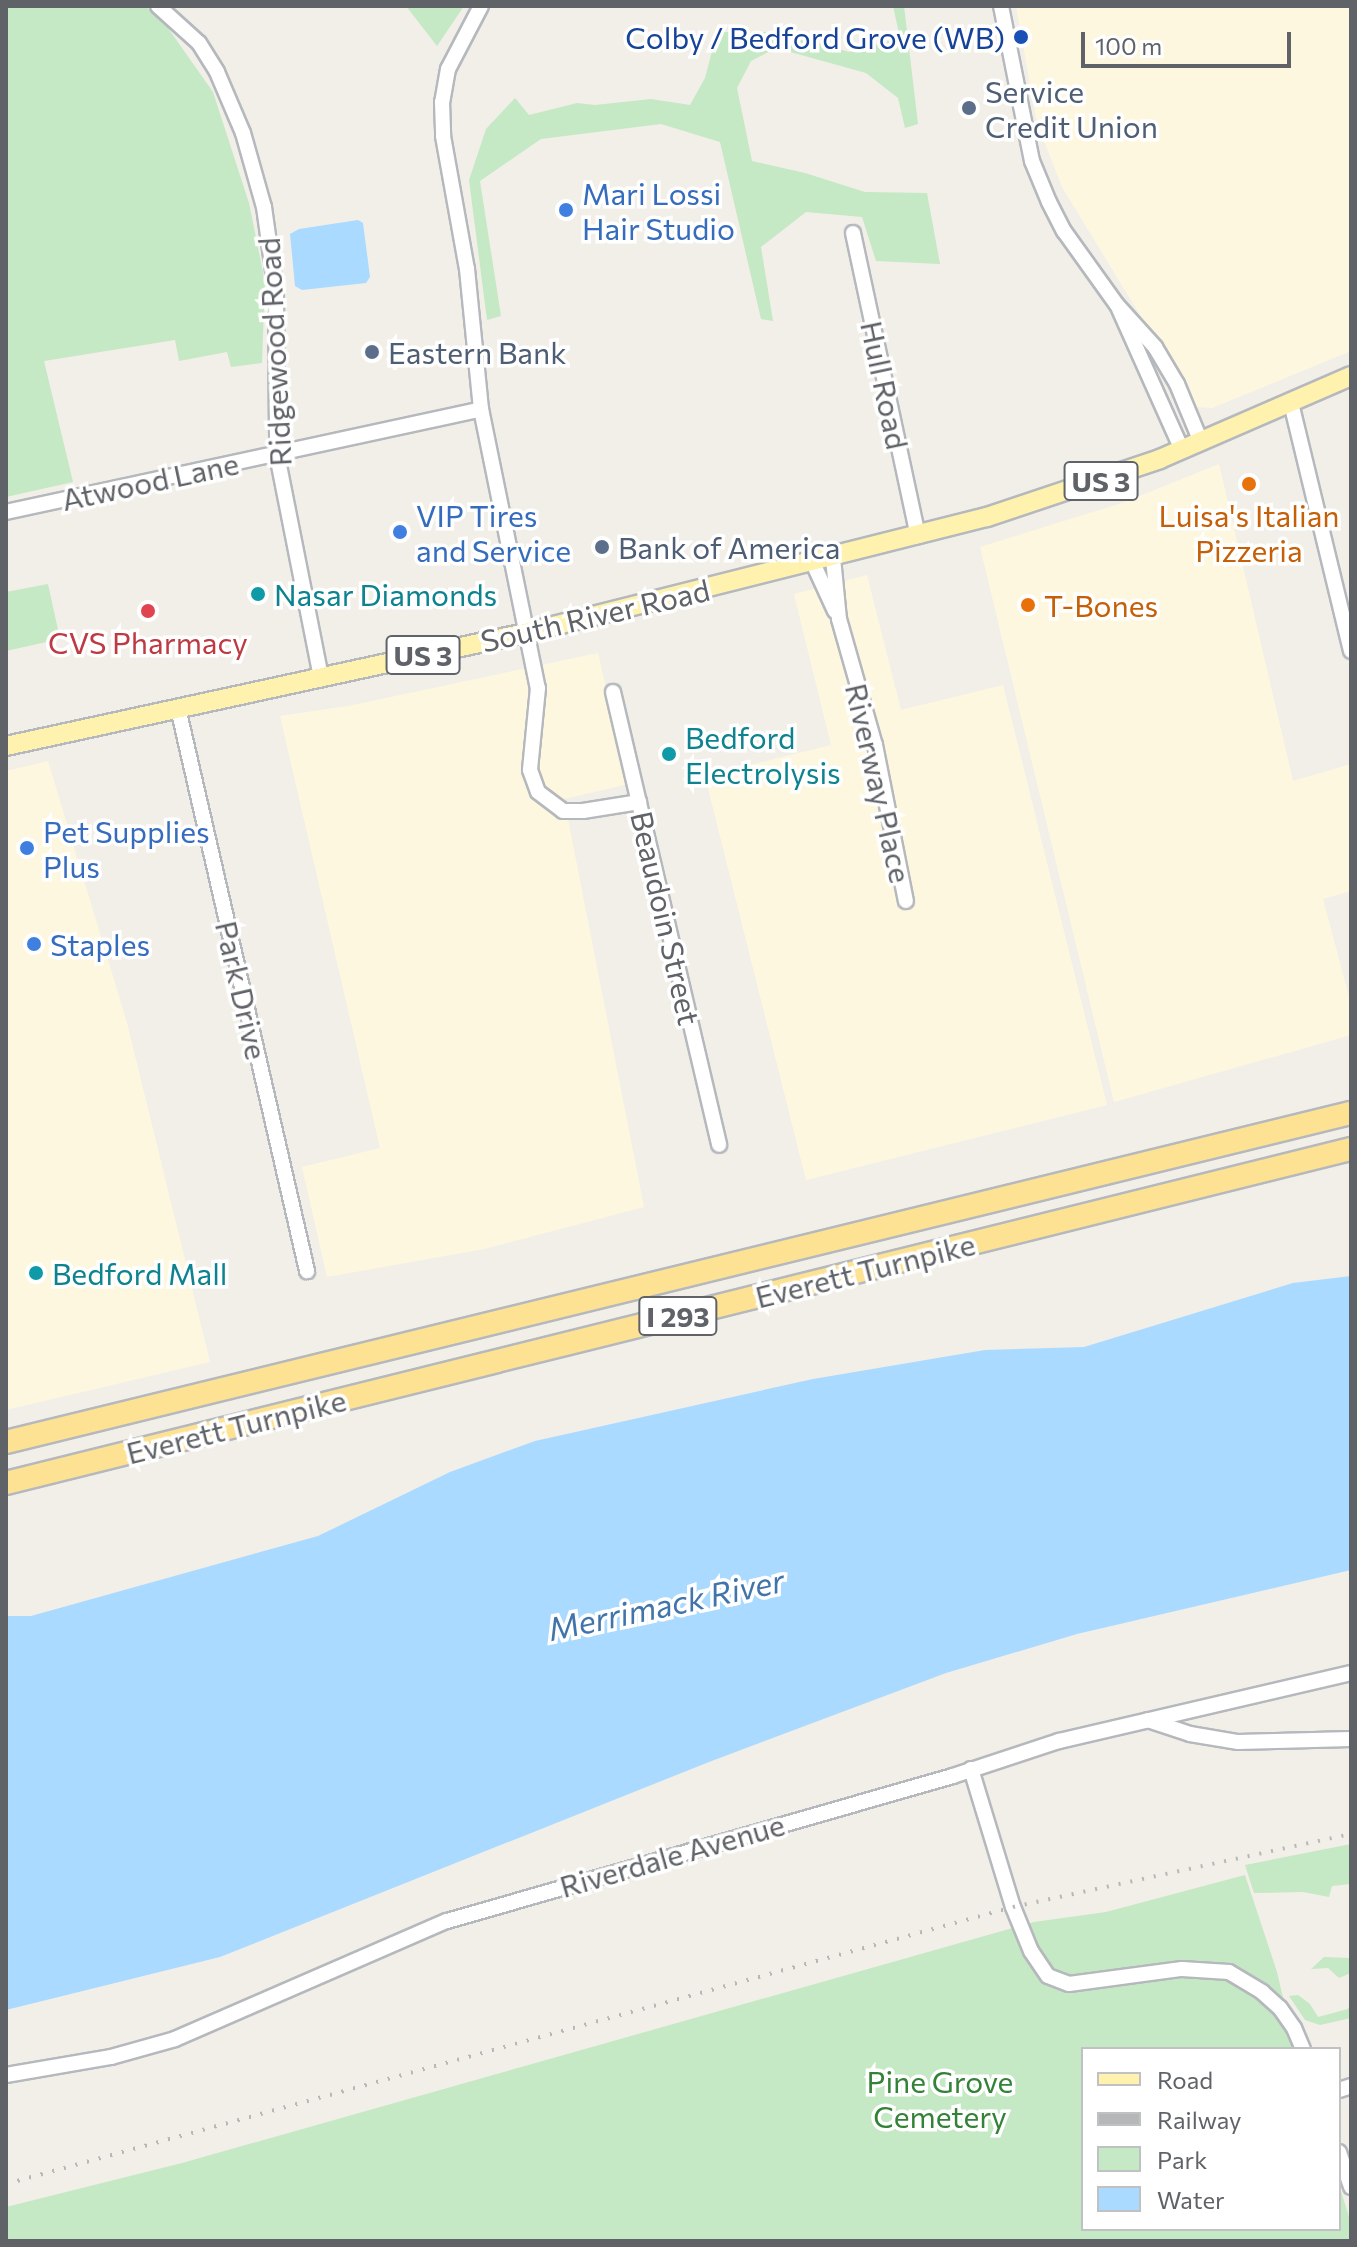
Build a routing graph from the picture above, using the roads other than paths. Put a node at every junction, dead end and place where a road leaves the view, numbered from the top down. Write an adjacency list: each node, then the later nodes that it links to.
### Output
1 (158, 6): 11 (street, Ridgewood Road)
2 (481, 6): 8 (street)
3 (1001, 6): 5 (street)
4 (853, 233): 13 (street, Hull Road)
5 (1117, 305): 9 (street); 10 (street)
6 (1351, 376): 7 (main road, South River Road / US 3)
7 (1291, 403): 9 (main road, South River Road / US 3); 18 (street)
8 (481, 409): 11 (street, Atwood Lane); 17 (street)
9 (1201, 442): 10 (main road, South River Road / US 3)
10 (1182, 450): 13 (main road, South River Road / US 3)
11 (277, 455): 12 (street, Atwood Lane); 19 (street, Ridgewood Road)
12 (6, 512)
13 (918, 536): 14 (main road, South River Road / US 3)
14 (833, 558): 15 (main road, South River Road / US 3); 16 (street, Riverway Place)
15 (813, 563): 16 (street, Riverway Place); 17 (main road, South River Road / US 3)
16 (839, 619): 24 (street, Riverway Place)
17 (525, 633): 19 (main road, South River Road / US 3); 23 (street)
18 (1351, 651)
19 (321, 677): 21 (main road, South River Road / US 3)
20 (613, 692): 23 (street, Beaudoin Street)
21 (178, 708): 22 (main road, South River Road / US 3); 28 (street, Park Drive)
22 (6, 746)
23 (639, 802): 26 (street, Beaudoin Street)
24 (906, 901)
25 (1351, 1113): 29 (highway, Everett Turnpike / I 293)
26 (719, 1145)
27 (1351, 1149): 30 (highway, Everett Turnpike / I 293)
28 (307, 1271)
29 (6, 1442)
30 (6, 1483)
31 (1351, 1673): 32 (street, Riverdale Avenue)
32 (1144, 1718): 33 (street); 34 (street, Riverdale Avenue)
33 (1351, 1739)
34 (971, 1769): 35 (street); 36 (street, Riverdale Avenue)
35 (1302, 2047)
36 (6, 2075)
37 (1341, 2158): 38 (street)
38 (1351, 2187)

